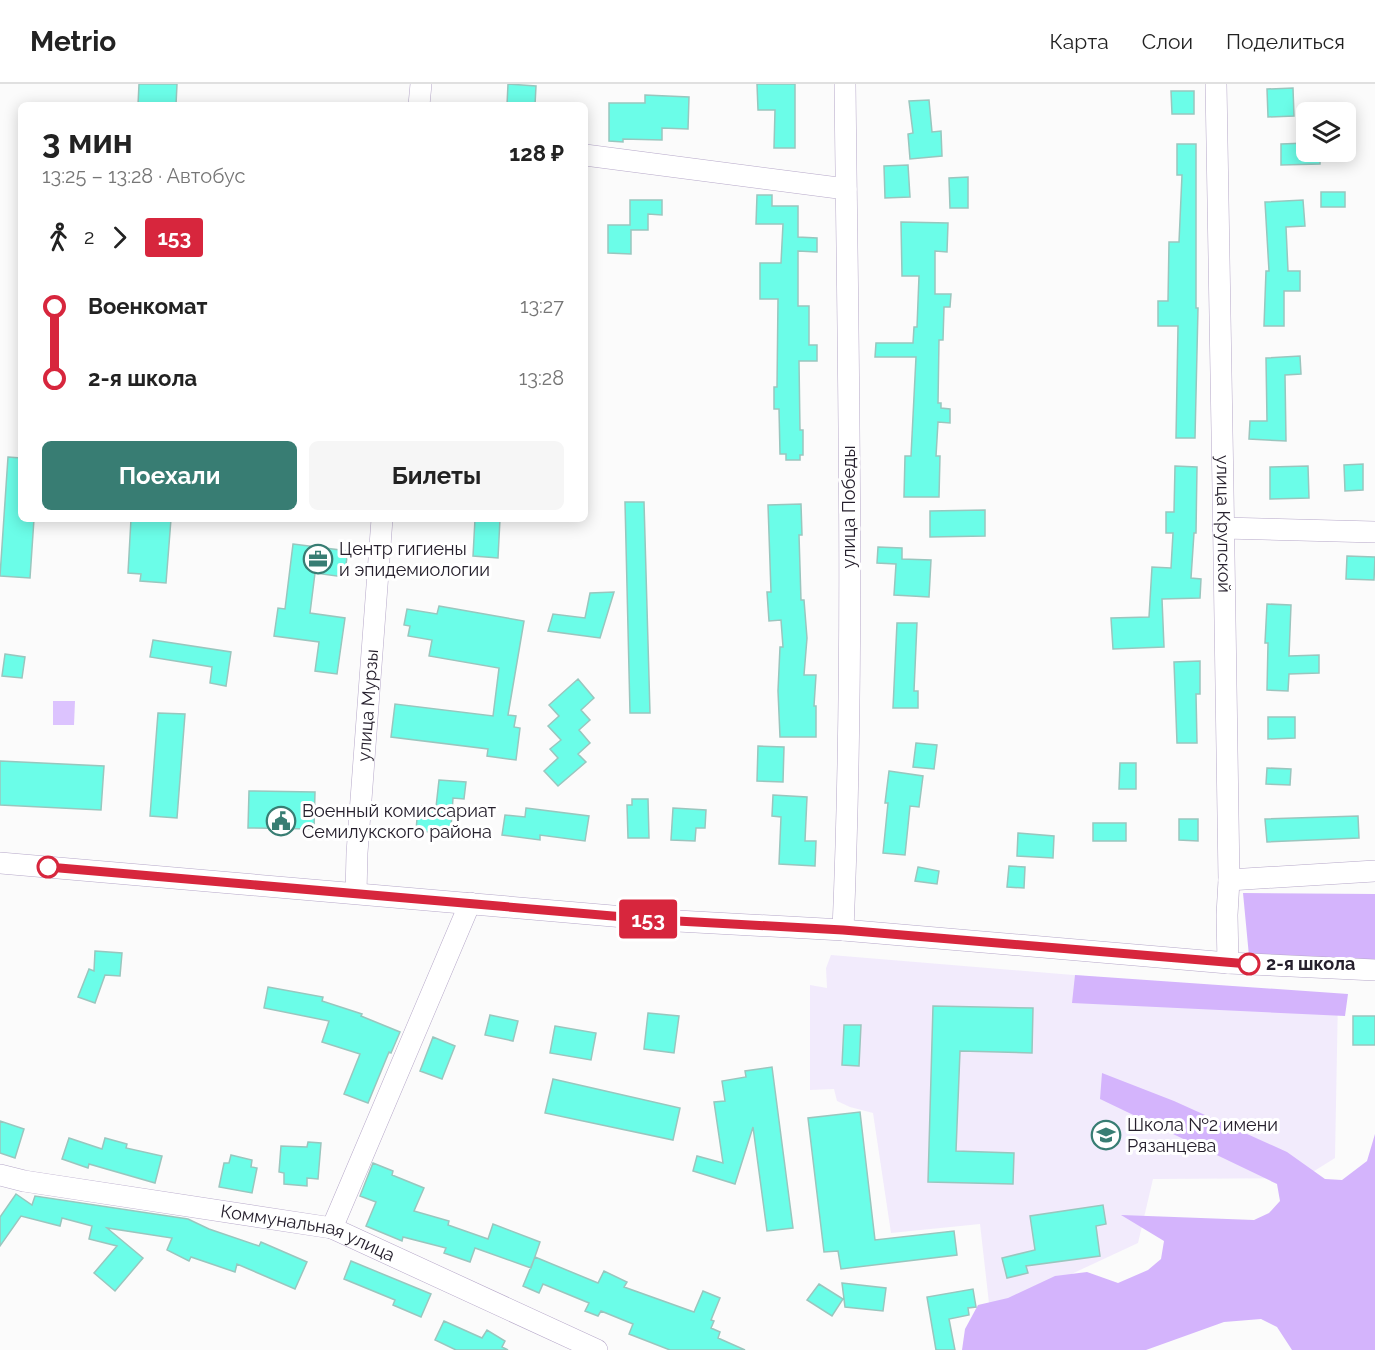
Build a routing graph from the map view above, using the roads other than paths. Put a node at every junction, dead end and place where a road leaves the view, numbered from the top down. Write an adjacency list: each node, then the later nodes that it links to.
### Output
1 (422, 84): 4 (street)
2 (845, 84): 6 (street, улица Победы)
3 (1216, 84): 8 (street, улица Крупской)
4 (419, 102)
5 (588, 155): 6 (street)
6 (846, 189): 15 (street, улица Победы)
7 (382, 522): 13 (street, улица Мурзы)
8 (1223, 528): 9 (street); 12 (street, улица Крупской)
9 (1375, 532)
10 (0, 863): 13 (street)
11 (1375, 871): 12 (street)
12 (1229, 880): 16 (street, улица Крупской)
13 (356, 893): 14 (street)
14 (470, 903): 15 (street); 19 (street)
15 (843, 930): 16 (street)
16 (1228, 963): 17 (street)
17 (1375, 970)
18 (0, 1175): 19 (street, Коммунальная улица)
19 (332, 1228): 20 (street, Коммунальная улица)
20 (597, 1350)

